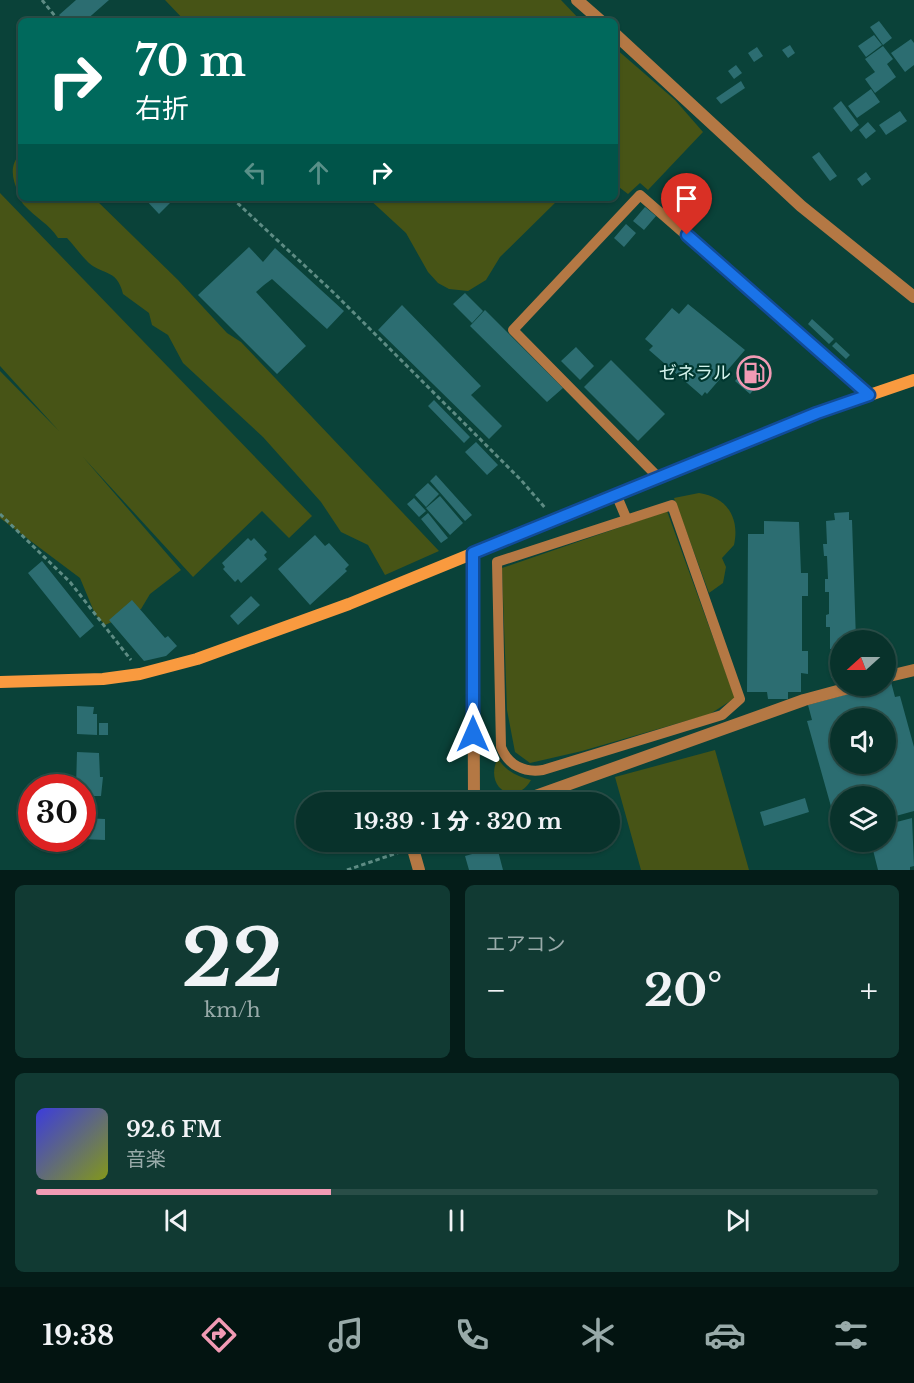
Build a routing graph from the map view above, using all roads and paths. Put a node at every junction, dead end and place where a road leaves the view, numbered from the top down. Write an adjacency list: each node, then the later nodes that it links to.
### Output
1 (42, 0): 3 (path)
2 (577, 0): 4 (street)
3 (57, 18)
4 (597, 18)
5 (618, 37): 7 (street)
6 (235, 201): 13 (path)
7 (914, 297)
8 (914, 380): 9 (street)
9 (869, 395): 10 (street); 10 (lane)
10 (658, 477): 11 (street)
11 (616, 494): 13 (street); 14 (lane)
12 (0, 514): 17 (path)
13 (554, 519): 15 (street)
14 (627, 520): 14 (lane)
15 (473, 553): 17 (street); 21 (street)
16 (914, 670): 18 (street)
17 (140, 674): 19 (street)
18 (896, 674)
19 (0, 682)
20 (830, 693): 22 (street)
21 (474, 792)
22 (547, 792)
23 (398, 852): 25 (path)
24 (414, 852): 26 (street)
25 (347, 870)
26 (419, 870)

